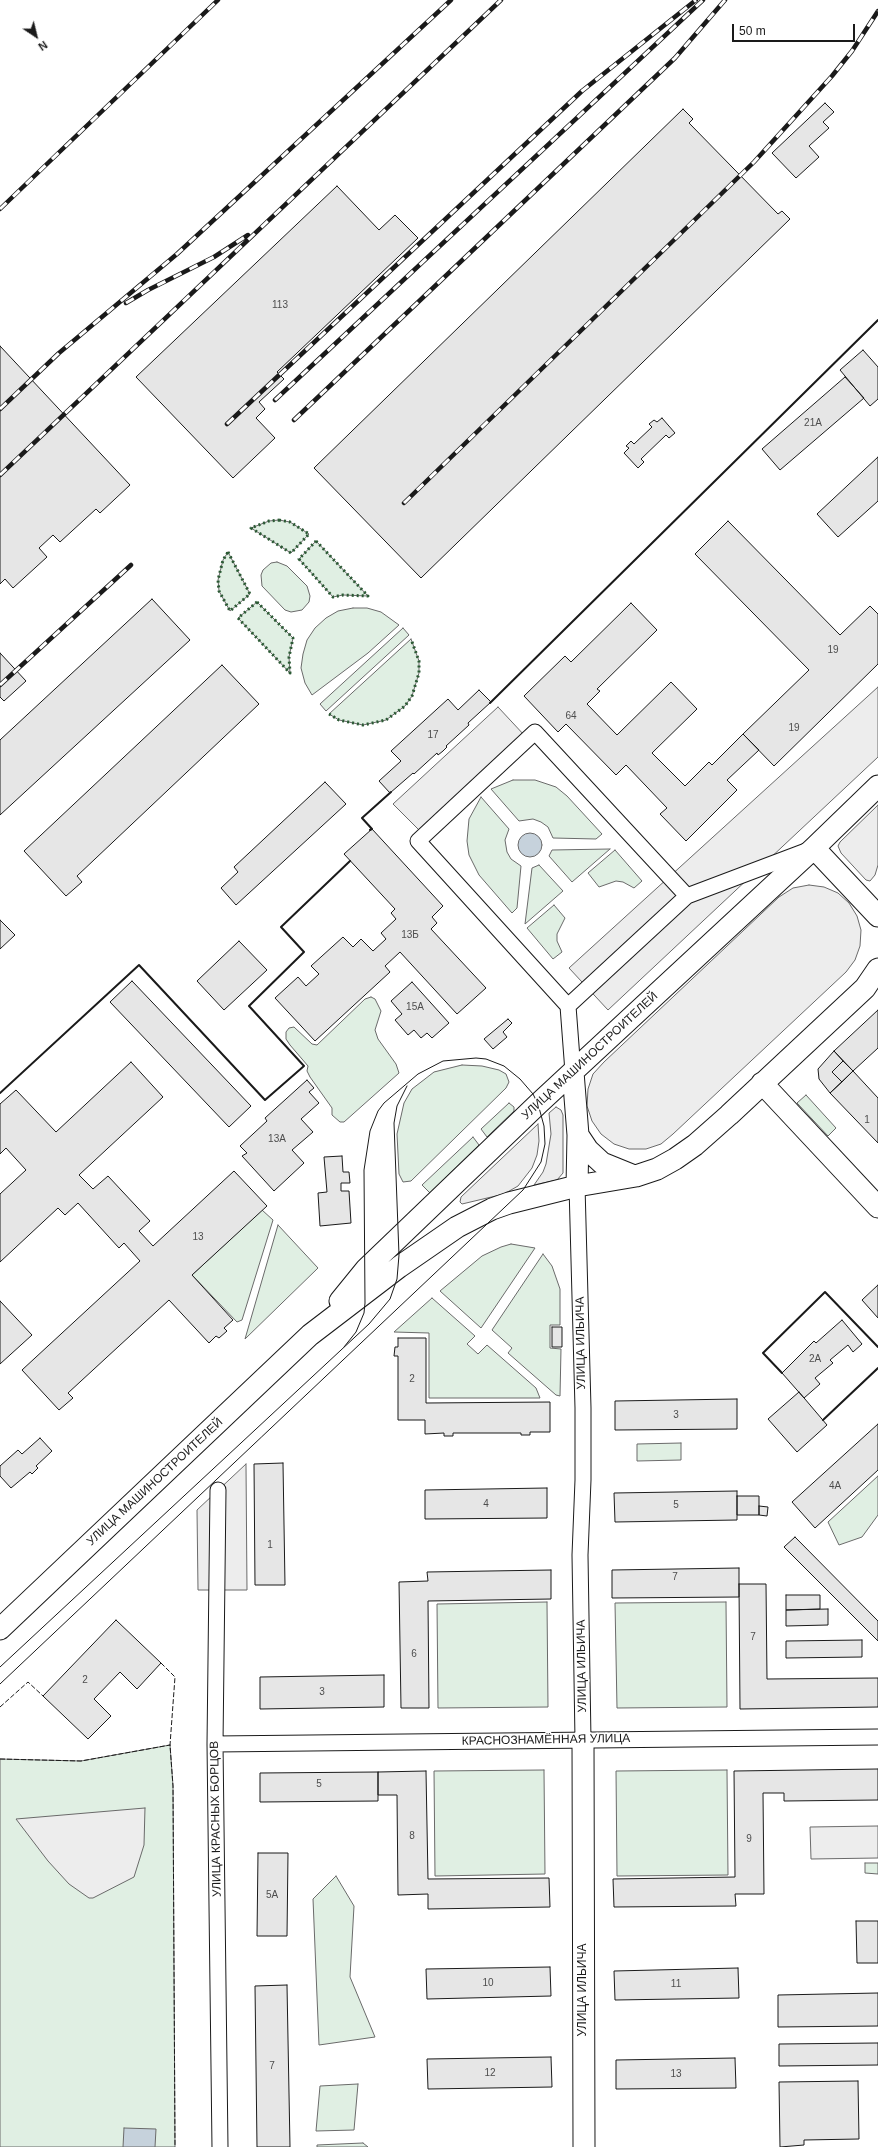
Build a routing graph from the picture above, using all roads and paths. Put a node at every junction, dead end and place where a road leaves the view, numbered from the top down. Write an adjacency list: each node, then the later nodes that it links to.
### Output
1 (878, 786): 2 (main road, УЛИЦА МАШИНОСТРОИТЕЛЕЙ)
2 (814, 848): 3 (street); 4 (main road); 7 (main road, УЛИЦА МАШИНОСТРОИТЕЛЕЙ)
3 (687, 896): 6 (street); 6 (street)
4 (878, 916)
5 (878, 969): 8 (main road, УЛИЦА МАШИНОСТРОИТЕЛЕЙ)
6 (568, 1006): 7 (street)
7 (573, 1072): 9 (main road); 13 (main road, УЛИЦА МАШИНОСТРОИТЕЛЕЙ)
8 (762, 1083): 10 (main road, УЛИЦА МАШИНОСТРОИТЕЛЕЙ); 12 (main road)
9 (578, 1134): 10 (main road); 11 (main road)
10 (636, 1176): 11 (main road, УЛИЦА МАШИНОСТРОИТЕЛЕЙ)
11 (578, 1186): 13 (main road, УЛИЦА МАШИНОСТРОИТЕЛЕЙ); 17 (street, УЛИЦА ИЛЬИЧА)
12 (878, 1207)
13 (310, 1335): 15 (main road, УЛИЦА МАШИНОСТРОИТЕЛЕЙ)
14 (218, 1490): 18 (street, УЛИЦА КРАСНЫХ БОРЦОВ)
15 (0, 1629)
16 (878, 1738): 17 (street, КРАСНОЗНАМЁННАЯ УЛИЦА)
17 (583, 1740): 18 (street, КРАСНОЗНАМЁННАЯ УЛИЦА); 20 (main road, УЛИЦА ИЛЬИЧА)
18 (215, 1744): 19 (street, УЛИЦА КРАСНЫХ БОРЦОВ)
19 (220, 2147)
20 (584, 2147)

